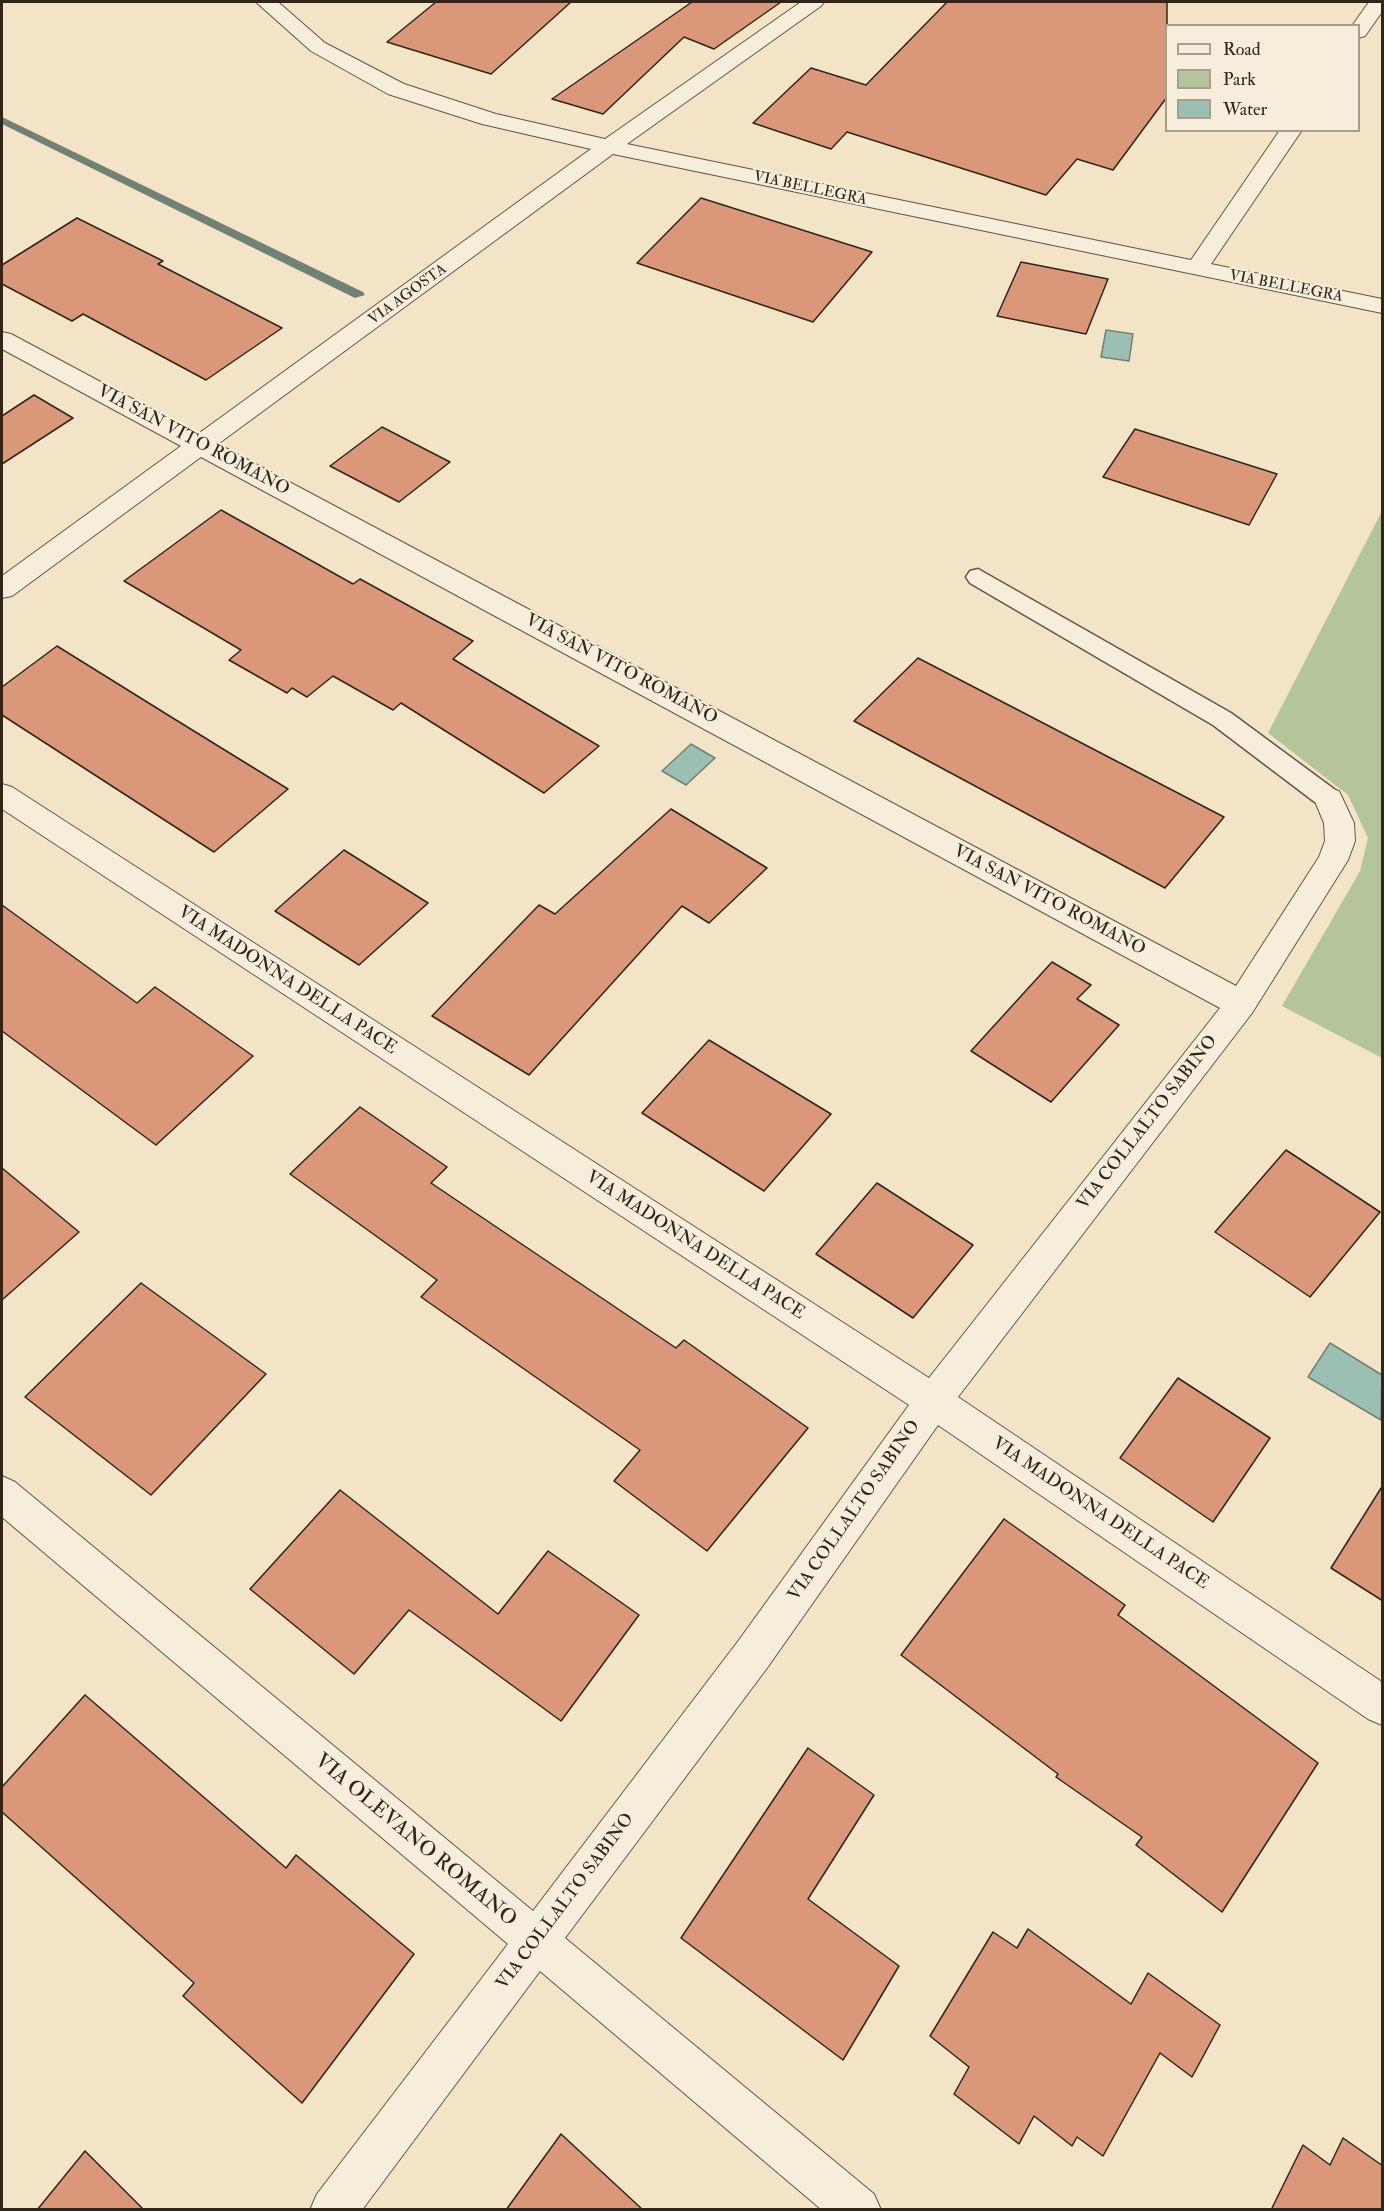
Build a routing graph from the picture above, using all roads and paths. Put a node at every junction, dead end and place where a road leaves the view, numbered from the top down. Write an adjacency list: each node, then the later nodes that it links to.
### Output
1 (266, 2): 6 (street, VIA BELLEGRA)
2 (814, 2): 6 (street, VIA AGOSTA)
3 (1379, 2): 4 (street)
4 (1360, 30)
5 (1290, 132): 7 (street)
6 (609, 147): 7 (street, VIA BELLEGRA); 10 (street, VIA AGOSTA)
7 (1196, 269): 8 (street, VIA BELLEGRA)
8 (1383, 306)
9 (2, 339): 10 (street, VIA SAN VITO ROMANO)
10 (202, 445): 12 (street, VIA AGOSTA); 15 (street, VIA SAN VITO ROMANO)
11 (978, 577): 14 (lane)
12 (2, 589)
13 (2, 795): 16 (street, VIA MADONNA DELLA PACE)
14 (1329, 800): 15 (street, VIA COLLALTO SABINO)
15 (1240, 1004): 16 (street, VIA COLLALTO SABINO)
16 (933, 1401): 18 (street, VIA MADONNA DELLA PACE); 19 (street, VIA COLLALTO SABINO)
17 (2, 1494): 19 (street, VIA OLEVANO ROMANO)
18 (1383, 1705)
19 (536, 1942): 20 (street, VIA COLLALTO SABINO); 21 (street, VIA OLEVANO ROMANO)
20 (333, 2210)
21 (858, 2210)

